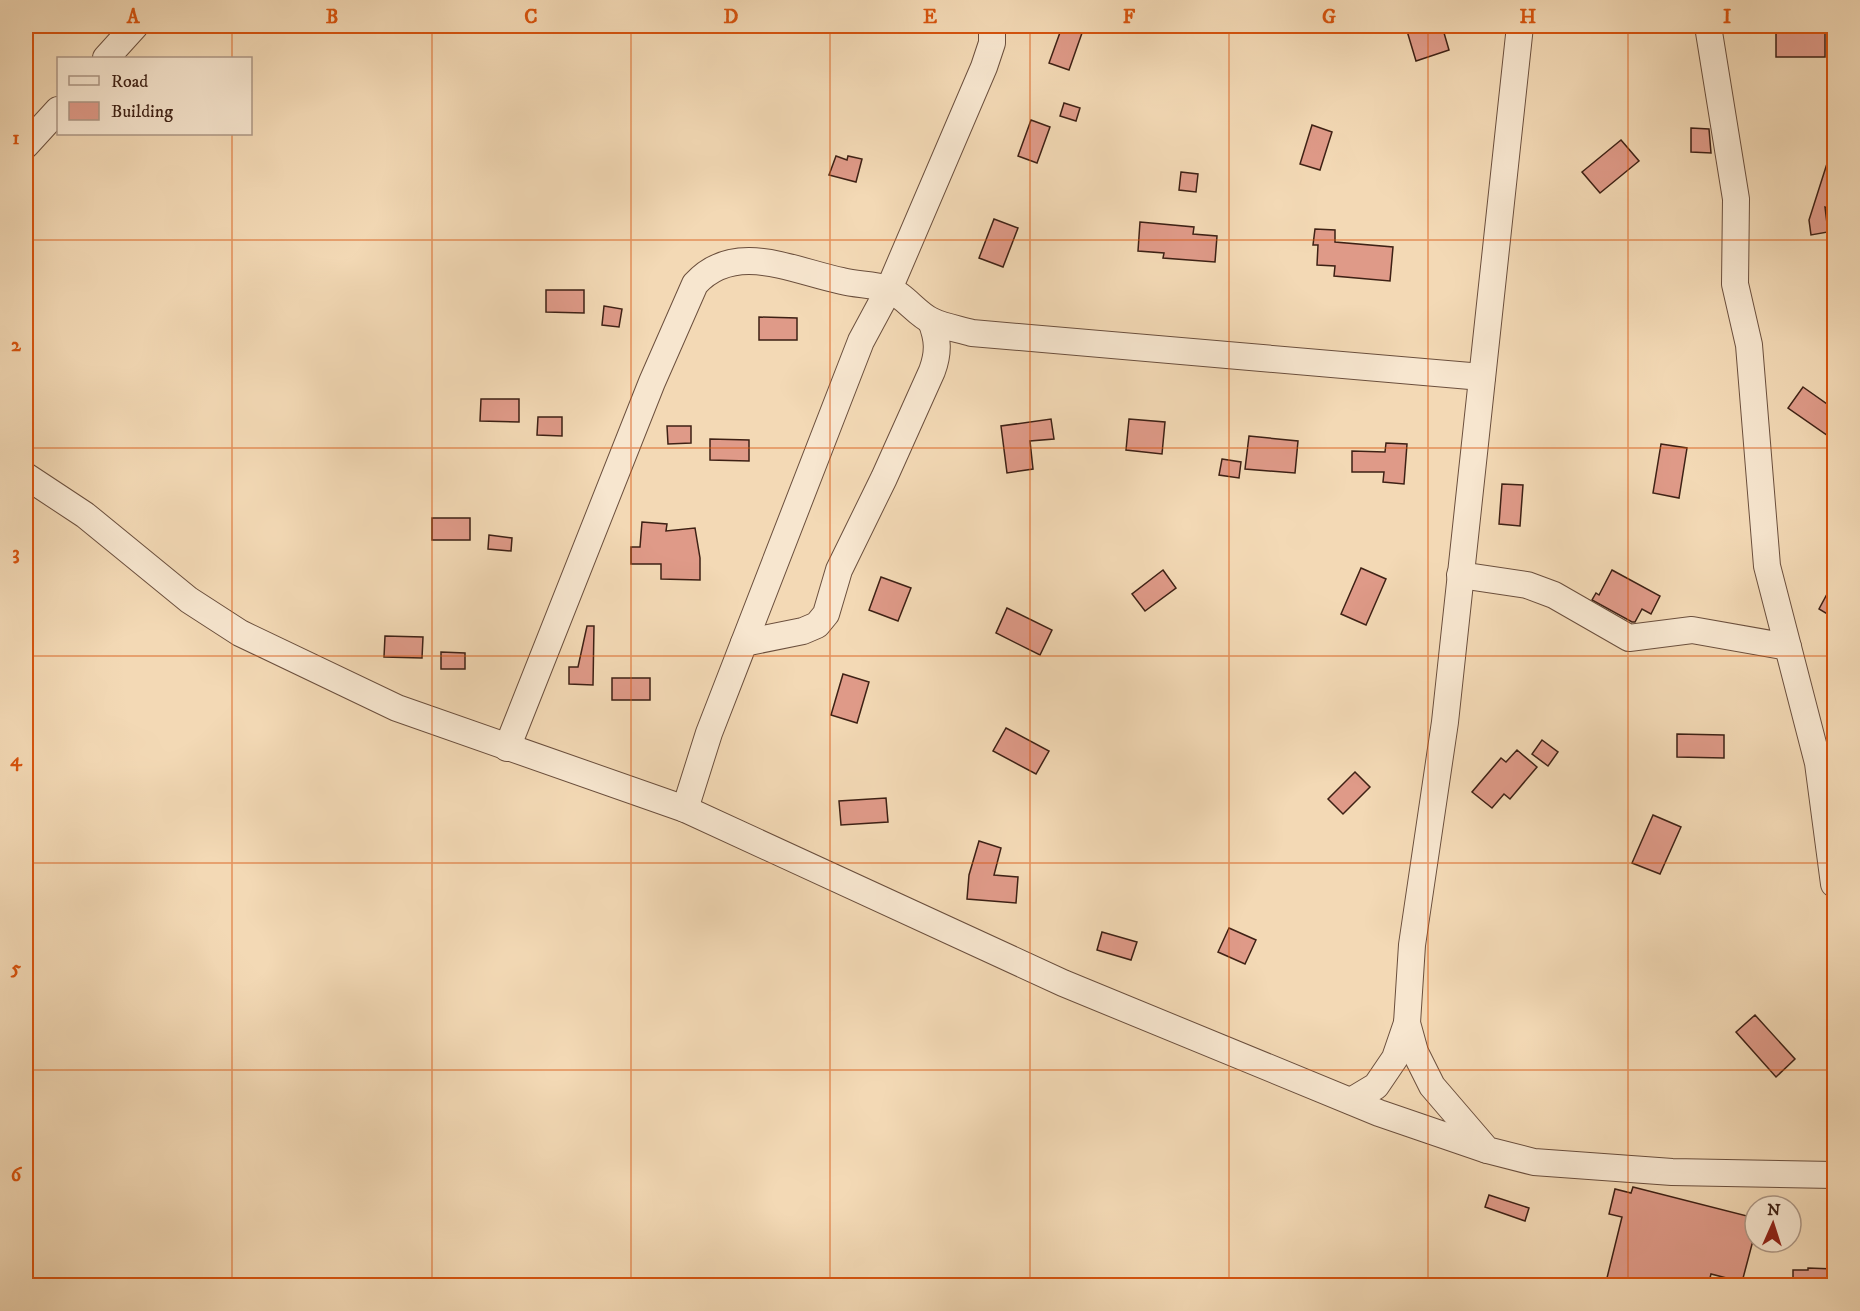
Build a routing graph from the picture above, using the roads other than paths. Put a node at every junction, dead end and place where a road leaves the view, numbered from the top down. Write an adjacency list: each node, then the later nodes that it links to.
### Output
1 (135, 26): 5 (street)
2 (992, 26): 8 (street)
3 (1520, 26): 12 (street)
4 (1708, 26): 16 (street)
5 (107, 57)
6 (57, 111): 7 (street)
7 (26, 145)
8 (889, 289): 9 (street); 15 (street); 17 (street)
9 (931, 321): 10 (street); 11 (street)
10 (972, 333): 11 (street); 12 (street)
11 (938, 354): 15 (street)
12 (1482, 377): 14 (street)
13 (26, 476): 17 (street)
14 (1460, 575): 16 (street); 21 (street)
15 (744, 643): 19 (street)
16 (1788, 647): 18 (street)
17 (507, 748): 19 (street)
18 (1826, 761): 20 (street)
19 (685, 809): 22 (street)
20 (1834, 884)
21 (1407, 1023): 22 (street); 23 (street)
22 (1351, 1101): 23 (street)
23 (1488, 1150): 24 (street)
24 (1834, 1175)

